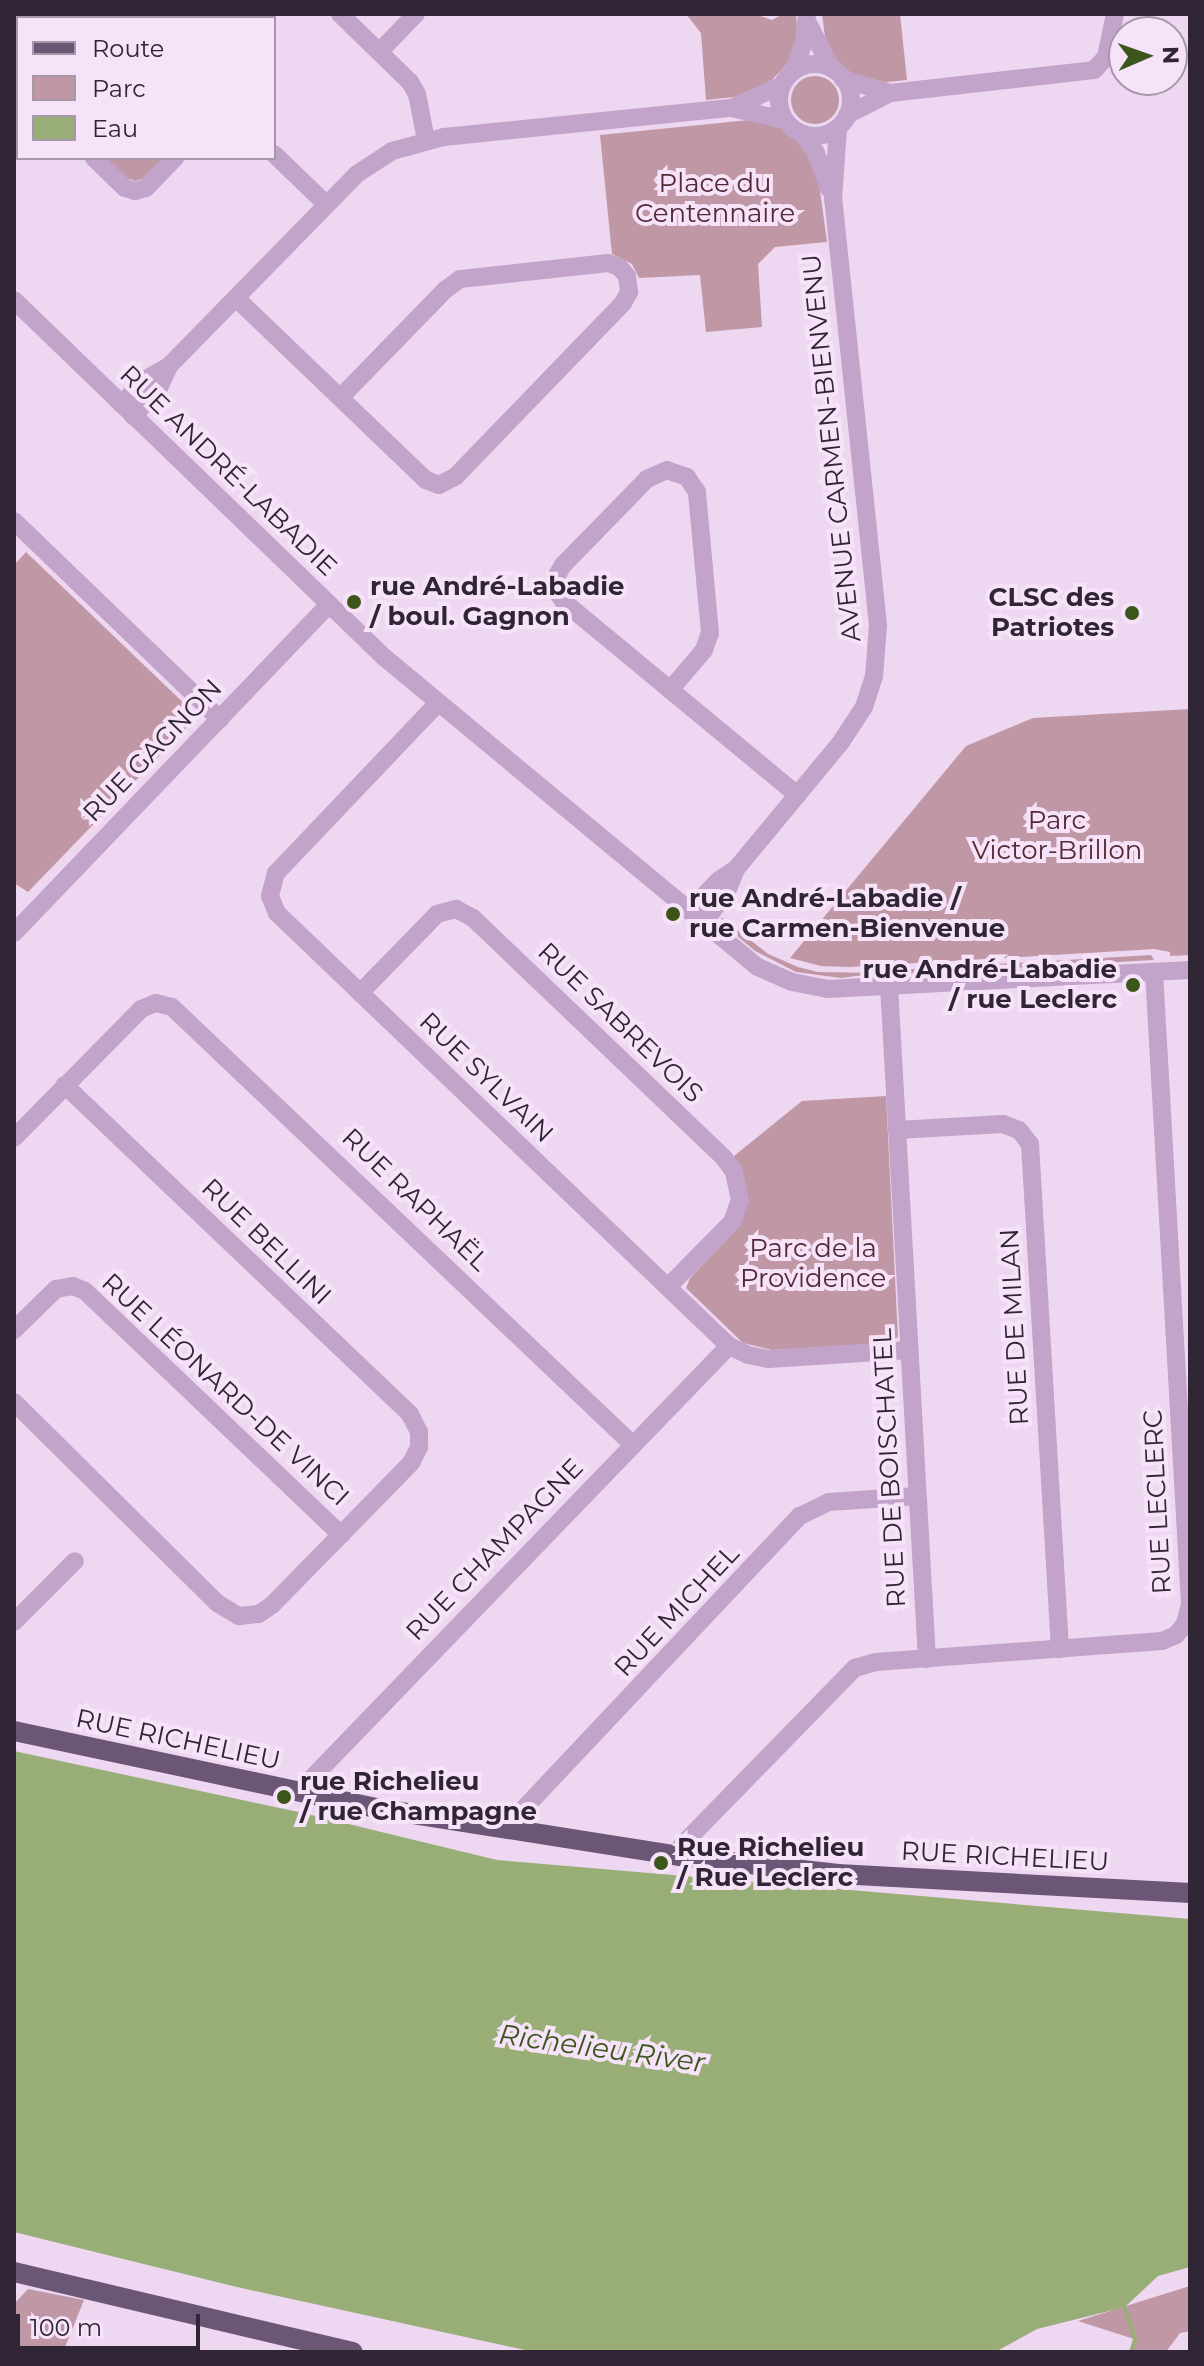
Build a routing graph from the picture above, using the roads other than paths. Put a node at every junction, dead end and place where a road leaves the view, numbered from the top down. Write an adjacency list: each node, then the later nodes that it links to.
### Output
1 (340, 14): 5 (street)
2 (416, 14): 5 (street)
3 (1115, 14): 8 (street)
4 (808, 18): 6 (street); 7 (street)
5 (379, 52): 13 (street)
6 (837, 74): 7 (street); 8 (street); 11 (street)
7 (788, 78): 9 (street); 10 (street)
8 (890, 93): 11 (street)
9 (731, 108): 10 (street); 13 (street)
10 (785, 120): 12 (street)
11 (842, 122): 12 (street); 17 (street, AVENUE CARMEN-BIENVENU)
12 (803, 134): 17 (street, AVENUE CARMEN-BIENVENU)
13 (426, 140): 18 (street)
14 (276, 156): 18 (street)
15 (96, 160): 16 (street)
16 (173, 160)
17 (833, 199): 28 (street, AVENUE CARMEN-BIENVENU)
18 (326, 204): 19 (street)
19 (236, 298): 21 (street); 22 (street)
20 (14, 300): 22 (street, RUE ANDRÉ-LABADIE)
21 (341, 397): 21 (street)
22 (127, 410): 24 (street, RUE ANDRÉ-LABADIE)
23 (14, 521): 27 (street)
24 (329, 605): 26 (street, RUE ANDRÉ-LABADIE); 27 (street, RUE GAGNON)
25 (670, 690): 25 (street); 28 (street)
26 (438, 703): 30 (street, RUE ANDRÉ-LABADIE); 36 (street, RUE SYLVAIN)
27 (220, 719): 31 (street, RUE GAGNON)
28 (797, 795): 30 (street, AVENUE CARMEN-BIENVENU)
29 (14, 904): 31 (street)
30 (696, 917): 35 (street, RUE ANDRÉ-LABADIE)
31 (29, 918): 32 (street, RUE GAGNON)
32 (14, 933)
33 (1190, 970): 34 (street, RUE ANDRÉ-LABADIE)
34 (1154, 972): 35 (street, RUE ANDRÉ-LABADIE); 50 (street, RUE LECLERC)
35 (889, 986): 38 (street, RUE DE BOISCHATEL)
36 (360, 993): 40 (street, RUE SYLVAIN); 40 (street, RUE SABREVOIS)
37 (65, 1085): 39 (street); 45 (street, RUE RAPHAËL); 47 (street, RUE BELLINI)
38 (897, 1130): 43 (street, RUE DE BOISCHATEL); 50 (street, RUE DE MILAN)
39 (14, 1138)
40 (668, 1287): 42 (street, RUE SYLVAIN)
41 (14, 1330): 47 (street, RUE LÉONARD-DE VINCI)
42 (729, 1346): 43 (street, RUE SYLVAIN); 45 (street, RUE CHAMPAGNE)
43 (909, 1350): 46 (street, RUE DE BOISCHATEL)
44 (14, 1402): 47 (street)
45 (633, 1445): 53 (street, RUE CHAMPAGNE)
46 (917, 1496): 51 (street, RUE DE BOISCHATEL); 54 (street, RUE MICHEL)
47 (341, 1535)
48 (75, 1561): 49 (street)
49 (14, 1622)
50 (1060, 1649): 51 (street, RUE LECLERC)
51 (927, 1659): 55 (street, RUE LECLERC)
52 (14, 1731): 53 (main road, RUE RICHELIEU)
53 (305, 1793): 54 (main road, RUE RICHELIEU)
54 (512, 1830): 55 (main road, RUE RICHELIEU)
55 (680, 1856): 56 (main road, RUE RICHELIEU)
56 (1190, 1893)
57 (15, 2275): 58 (main road)
58 (353, 2352)

